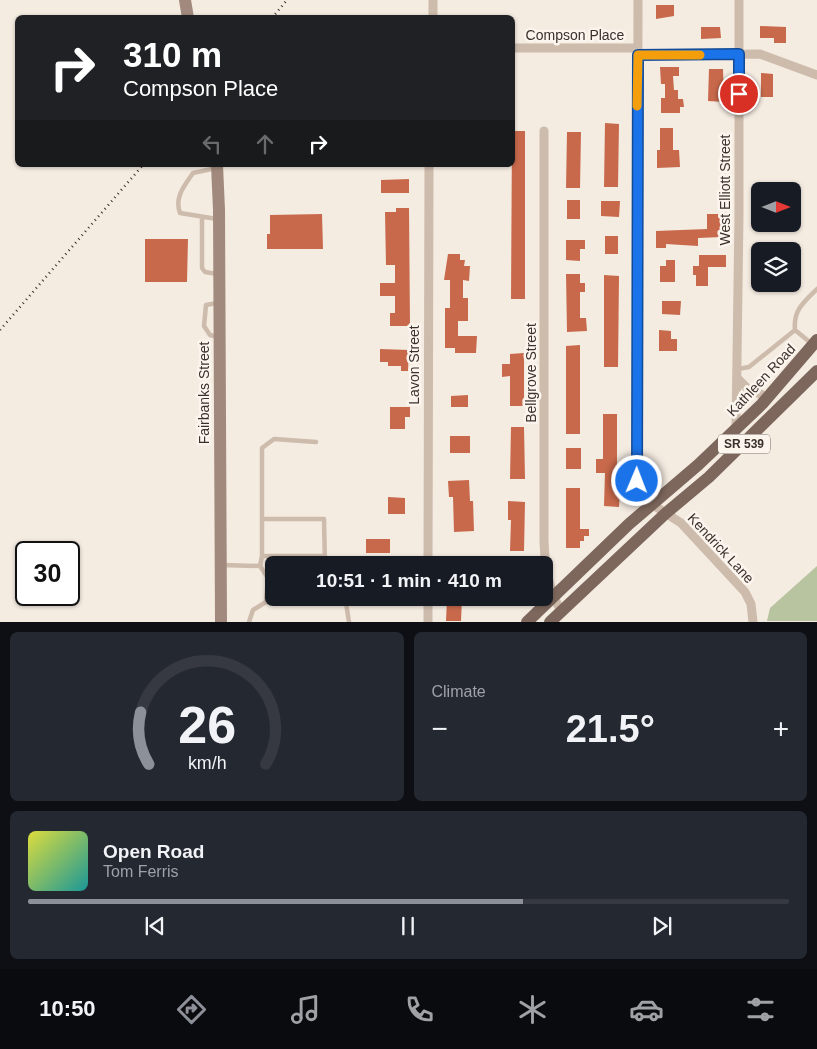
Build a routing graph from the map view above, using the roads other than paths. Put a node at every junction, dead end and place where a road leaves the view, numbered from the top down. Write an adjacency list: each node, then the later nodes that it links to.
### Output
1 (185, 0): 5 (street)
2 (433, 0): 6 (street)
3 (638, 0): 8 (street, Kendrick Lane)
4 (739, 0): 9 (street, West Elliott Street)
5 (188, 15)
6 (433, 15)
7 (515, 48): 8 (street, Compson Place)
8 (638, 52): 9 (street, Compson Place); 27 (street, Kendrick Lane)
9 (739, 54): 10 (street, Compson Place); 21 (street, West Elliott Street)
10 (817, 74)
11 (544, 131): 33 (street, Bellgrove Street)
12 (214, 167): 15 (lane)
13 (217, 167): 16 (street, Fairbanks Street)
14 (429, 167): 32 (street, Lavon Street)
15 (202, 217): 16 (lane); 17 (lane)
16 (219, 220): 17 (street, Fairbanks Street)
17 (219, 274): 34 (street, Fairbanks Street)
18 (817, 289): 19 (lane)
19 (795, 330): 20 (lane); 21 (lane)
20 (815, 342): 24 (main road, Kathleen Road / SR 539)
21 (738, 369): 23 (street, West Elliott Street)
22 (817, 371): 28 (main road, SR 539)
23 (738, 379): 24 (street); 25 (street, West Elliott Street)
24 (767, 397): 25 (main road, Kathleen Road / SR 539)
25 (736, 429): 27 (main road, Kathleen Road / SR 539)
26 (316, 442): 29 (lane)
27 (652, 505): 28 (street, Kendrick Lane); 37 (main road, Kathleen Road / SR 539)
28 (666, 513): 42 (main road, SR 539); 49 (street, Kendrick Lane)
29 (262, 518): 30 (lane); 31 (lane)
30 (262, 556): 35 (lane)
31 (325, 556)
32 (428, 556)
33 (545, 556)
34 (220, 565): 35 (lane); 43 (street, Fairbanks Street)
35 (260, 566): 36 (lane)
36 (265, 574)
37 (553, 596): 42 (street, Bellgrove Street)
38 (265, 603): 44 (lane)
39 (346, 606): 45 (lane)
40 (428, 606): 46 (street)
41 (543, 606): 47 (main road, Kathleen Road / SR 539)
42 (562, 611): 48 (main road, SR 539)
43 (221, 622)
44 (249, 622)
45 (349, 622)
46 (428, 622)
47 (527, 622)
48 (550, 622)
49 (753, 622)

